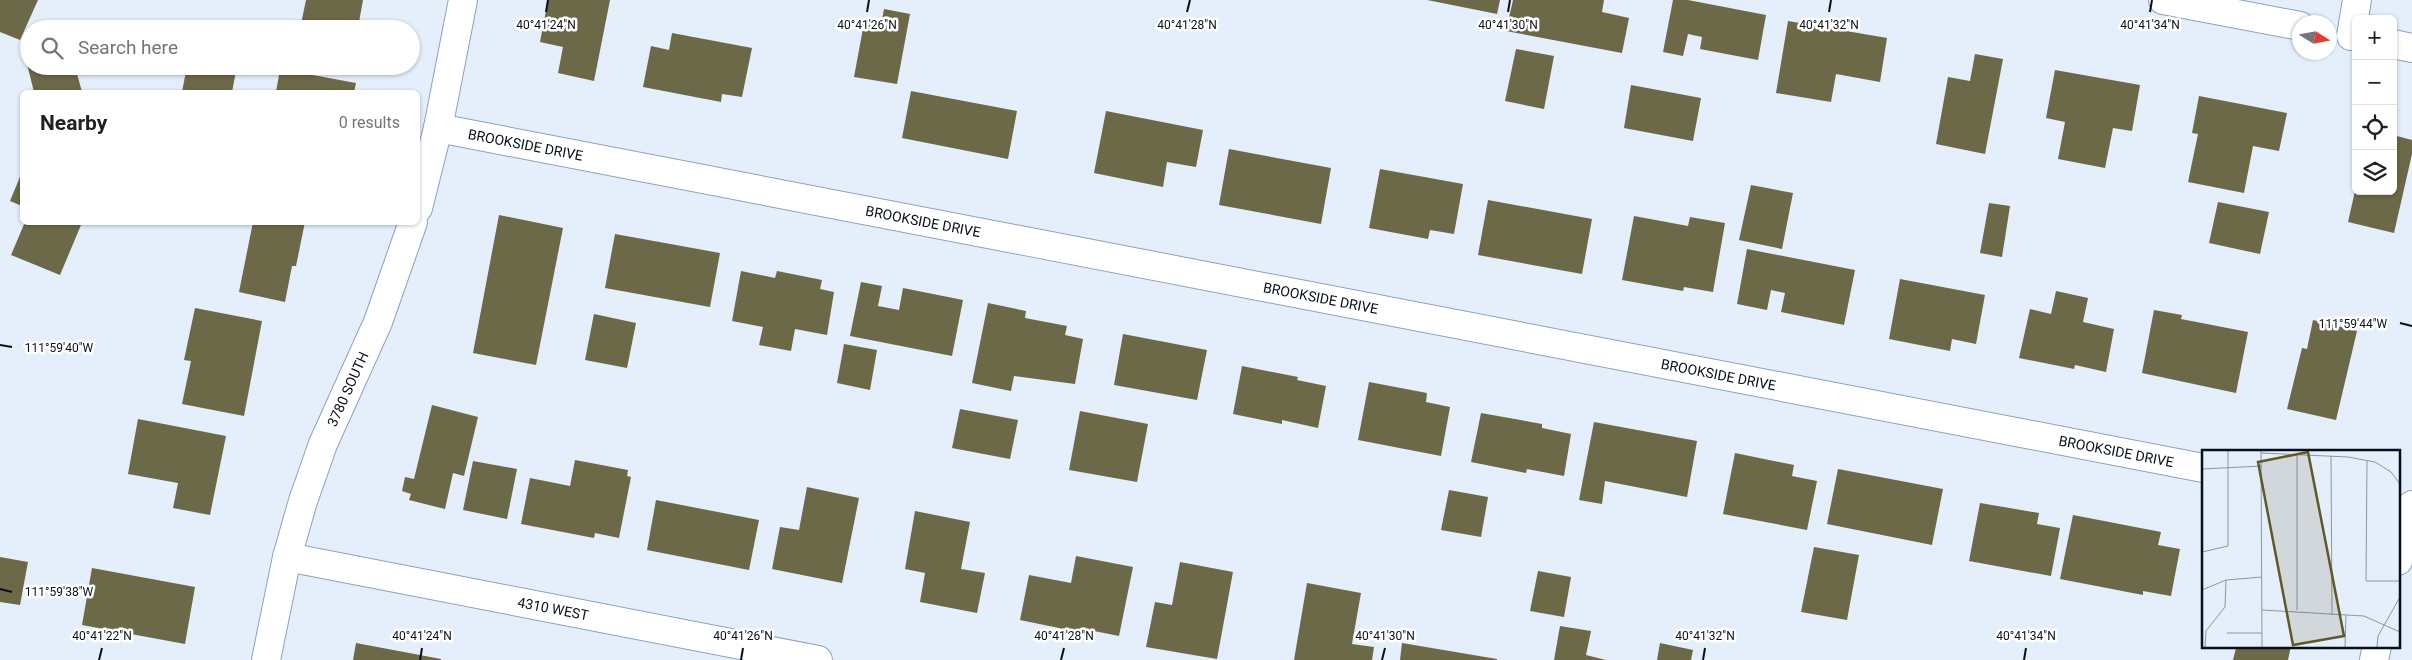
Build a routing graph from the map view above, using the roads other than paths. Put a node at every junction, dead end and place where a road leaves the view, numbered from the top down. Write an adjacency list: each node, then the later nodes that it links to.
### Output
1 (463, 0): 8 (street)
2 (2163, 0): 4 (street)
3 (2357, 0): 5 (street)
4 (2292, 24)
5 (2345, 35)
6 (2397, 45): 7 (street)
7 (2412, 48)
8 (438, 128): 9 (street); 11 (street, BROOKSIDE DRIVE)
9 (420, 200)
10 (412, 225): 14 (street, 3780 SOUTH)
11 (2202, 468)
12 (2407, 506): 13 (street)
13 (2400, 549)
14 (288, 558): 15 (street, 3780 SOUTH); 16 (street, 4310 WEST)
15 (266, 660)
16 (818, 660)

